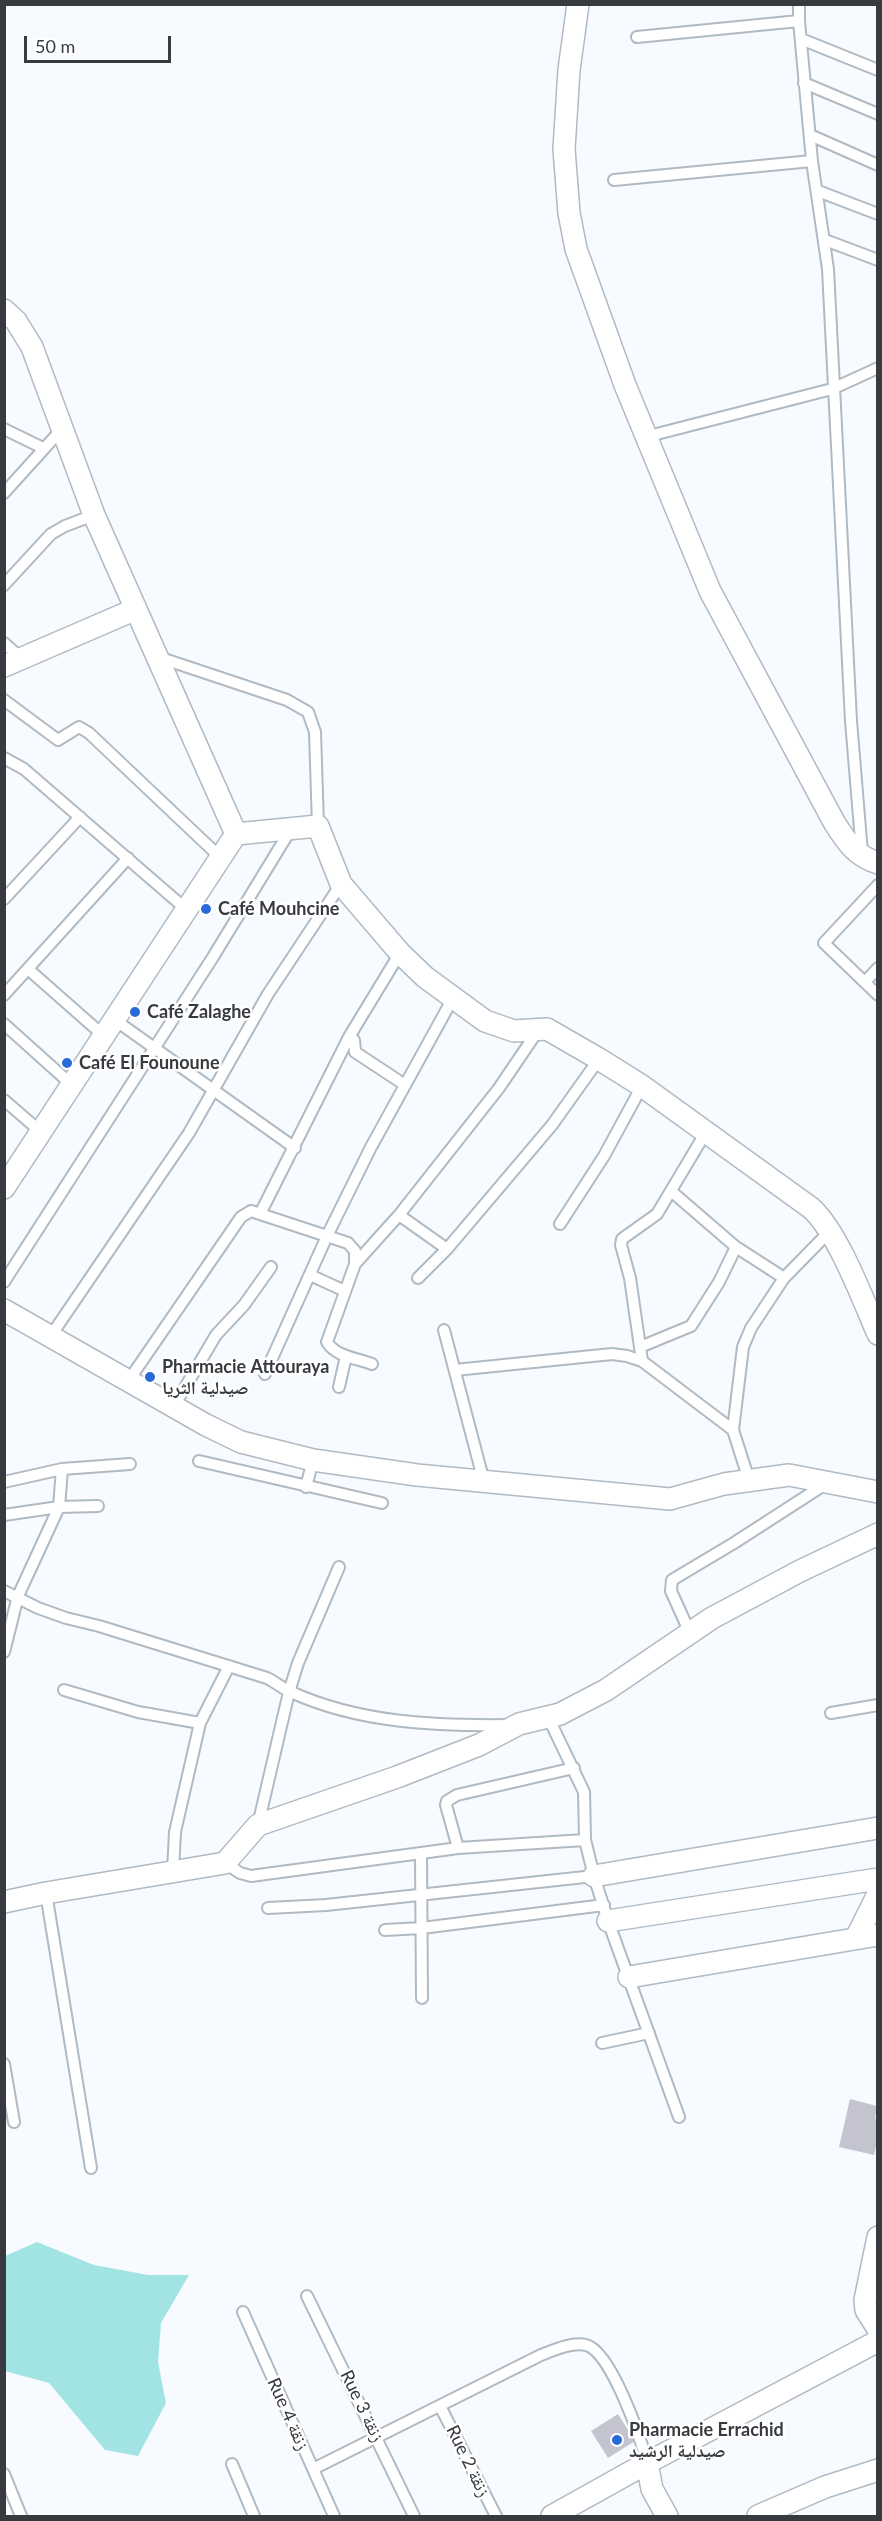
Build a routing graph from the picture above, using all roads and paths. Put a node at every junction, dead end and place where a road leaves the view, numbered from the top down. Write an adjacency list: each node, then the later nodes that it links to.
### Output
1 (578, 4): 22 (street)
2 (799, 4): 3 (lane)
3 (799, 21): 4 (lane); 5 (lane)
4 (637, 37)
5 (801, 39): 6 (lane); 7 (lane)
6 (878, 70)
7 (804, 83): 8 (lane); 9 (lane)
8 (878, 114)
9 (810, 135): 10 (lane); 11 (lane)
10 (813, 161): 12 (lane); 13 (lane)
11 (878, 165)
12 (614, 180)
13 (818, 190): 14 (lane); 15 (lane)
14 (878, 214)
15 (825, 240): 16 (lane); 19 (lane)
16 (878, 260)
17 (4, 310): 21 (street)
18 (878, 368): 19 (lane)
19 (832, 389): 22 (lane); 39 (lane)
20 (4, 429): 23 (lane)
21 (61, 430): 23 (lane); 25 (street)
22 (645, 437): 39 (street)
23 (43, 448): 24 (lane)
24 (4, 493)
25 (94, 515): 26 (lane); 27 (street)
26 (4, 585)
27 (136, 609): 29 (street); 30 (street)
28 (4, 643): 30 (lane)
29 (157, 657): 34 (lane); 36 (street)
30 (13, 662)
31 (4, 700): 38 (lane)
32 (4, 758): 33 (lane)
33 (80, 817): 37 (lane); 42 (lane)
34 (318, 826): 35 (street); 40 (street)
35 (291, 829): 36 (street); 55 (lane)
36 (236, 834): 38 (street)
37 (128, 858): 43 (lane); 46 (lane)
38 (221, 858): 43 (street)
39 (870, 860)
40 (341, 884): 44 (street); 60 (lane)
41 (878, 885): 47 (lane)
42 (4, 899)
43 (187, 910): 52 (street)
44 (400, 953): 50 (street); 54 (lane)
45 (878, 968): 47 (lane)
46 (28, 969): 48 (lane); 52 (lane)
47 (865, 982): 49 (lane)
48 (4, 994)
49 (878, 995)
50 (453, 998): 53 (street); 58 (lane)
51 (4, 1024): 57 (lane)
52 (109, 1028): 55 (lane); 57 (street)
53 (539, 1029): 56 (street); 68 (lane)
54 (349, 1037): 58 (lane); 64 (lane)
55 (154, 1049): 60 (lane); 79 (lane)
56 (599, 1059): 59 (street); 73 (lane)
57 (72, 1085): 62 (street)
58 (405, 1085): 71 (lane)
59 (642, 1086): 63 (street); 69 (lane)
60 (213, 1091): 64 (lane); 84 (lane)
61 (4, 1100): 62 (lane)
62 (41, 1132): 65 (street)
63 (706, 1132): 66 (lane); 70 (street)
64 (295, 1148): 67 (lane)
65 (5, 1185)
66 (671, 1191): 72 (lane); 85 (lane)
67 (260, 1214): 71 (lane); 91 (lane)
68 (399, 1215): 73 (lane); 74 (lane)
69 (560, 1224)
70 (829, 1232): 78 (lane); 83 (street)
71 (327, 1236): 74 (lane); 76 (lane)
72 (736, 1247): 78 (lane); 85 (lane)
73 (447, 1249): 77 (lane)
74 (355, 1264): 80 (lane)
75 (271, 1267): 93 (lane)
76 (310, 1275): 80 (lane); 90 (lane)
77 (418, 1278)
78 (784, 1278): 94 (lane)
79 (4, 1282)
80 (345, 1291): 86 (lane)
81 (4, 1310): 84 (street)
82 (444, 1330): 89 (lane)
83 (878, 1334)
84 (50, 1337): 91 (street)
85 (640, 1347): 87 (lane)
86 (346, 1356): 88 (lane); 92 (lane)
87 (642, 1361): 89 (lane); 94 (lane)
88 (372, 1364)
89 (455, 1370): 101 (lane)
90 (265, 1374)
91 (129, 1380): 93 (street)
92 (339, 1386)
93 (174, 1406): 95 (street)
94 (733, 1430): 99 (lane)
95 (313, 1460): 101 (street); 103 (lane)
96 (199, 1461): 103 (lane)
97 (130, 1464): 98 (lane)
98 (62, 1469): 100 (lane); 107 (lane)
99 (749, 1480): 101 (street); 102 (street)
100 (4, 1482)
101 (484, 1482)
102 (827, 1483): 104 (street); 113 (lane)
103 (306, 1487): 105 (lane)
104 (878, 1492)
105 (382, 1503)
106 (98, 1506): 107 (lane)
107 (59, 1507): 108 (lane); 112 (lane)
108 (4, 1515)
109 (878, 1534): 113 (street)
110 (339, 1567): 117 (lane)
111 (4, 1591): 112 (lane)
112 (18, 1596): 114 (lane); 115 (lane)
113 (690, 1633): 120 (street)
114 (4, 1652)
115 (229, 1666): 117 (lane); 121 (lane)
116 (64, 1690): 121 (lane)
117 (289, 1692): 122 (lane); 124 (lane)
118 (878, 1705): 119 (lane)
119 (831, 1713)
120 (548, 1717): 122 (street); 123 (lane)
121 (200, 1723): 130 (lane)
122 (519, 1724): 124 (street)
123 (574, 1768): 126 (lane); 127 (lane)
124 (258, 1825): 129 (street)
125 (878, 1828): 131 (street)
126 (585, 1840): 127 (lane); 131 (lane)
127 (458, 1848): 128 (lane)
128 (421, 1853): 129 (lane); 134 (lane)
129 (225, 1863): 130 (street)
130 (173, 1871): 133 (street)
131 (594, 1876): 134 (lane); 138 (lane)
132 (878, 1879): 138 (street)
133 (46, 1893): 136 (street); 150 (lane)
134 (421, 1894): 137 (lane); 139 (lane)
135 (878, 1894): 142 (street)
136 (4, 1902)
137 (268, 1908)
138 (606, 1913): 139 (lane); 143 (lane)
139 (422, 1928): 140 (lane); 144 (lane)
140 (386, 1930)
141 (878, 1935): 142 (street)
142 (856, 1938): 143 (street)
143 (629, 1977): 145 (lane)
144 (422, 1998)
145 (649, 2032): 146 (lane); 148 (lane)
146 (602, 2043)
147 (4, 2064): 149 (lane)
148 (679, 2117)
149 (14, 2122)
150 (91, 2168)
151 (878, 2238): 154 (street)
152 (307, 2296): 157 (lane, Rue 3 زنقة)
153 (243, 2312): 160 (lane, Rue 4 زنقة)
154 (878, 2329)
155 (878, 2341): 158 (street)
156 (440, 2406): 157 (lane); 158 (lane); 167 (lane, Rue 2 زنقة)
157 (377, 2436): 160 (lane); 166 (lane, Rue 3 زنقة)
158 (647, 2463): 168 (street); 169 (street)
159 (232, 2464): 164 (lane)
160 (313, 2469): 165 (lane, Rue 4 زنقة)
161 (878, 2470): 170 (street)
162 (4, 2474): 163 (lane)
163 (21, 2517)
164 (254, 2517)
165 (334, 2517)
166 (414, 2517)
167 (496, 2517)
168 (552, 2517)
169 (667, 2517)
170 (758, 2517)

